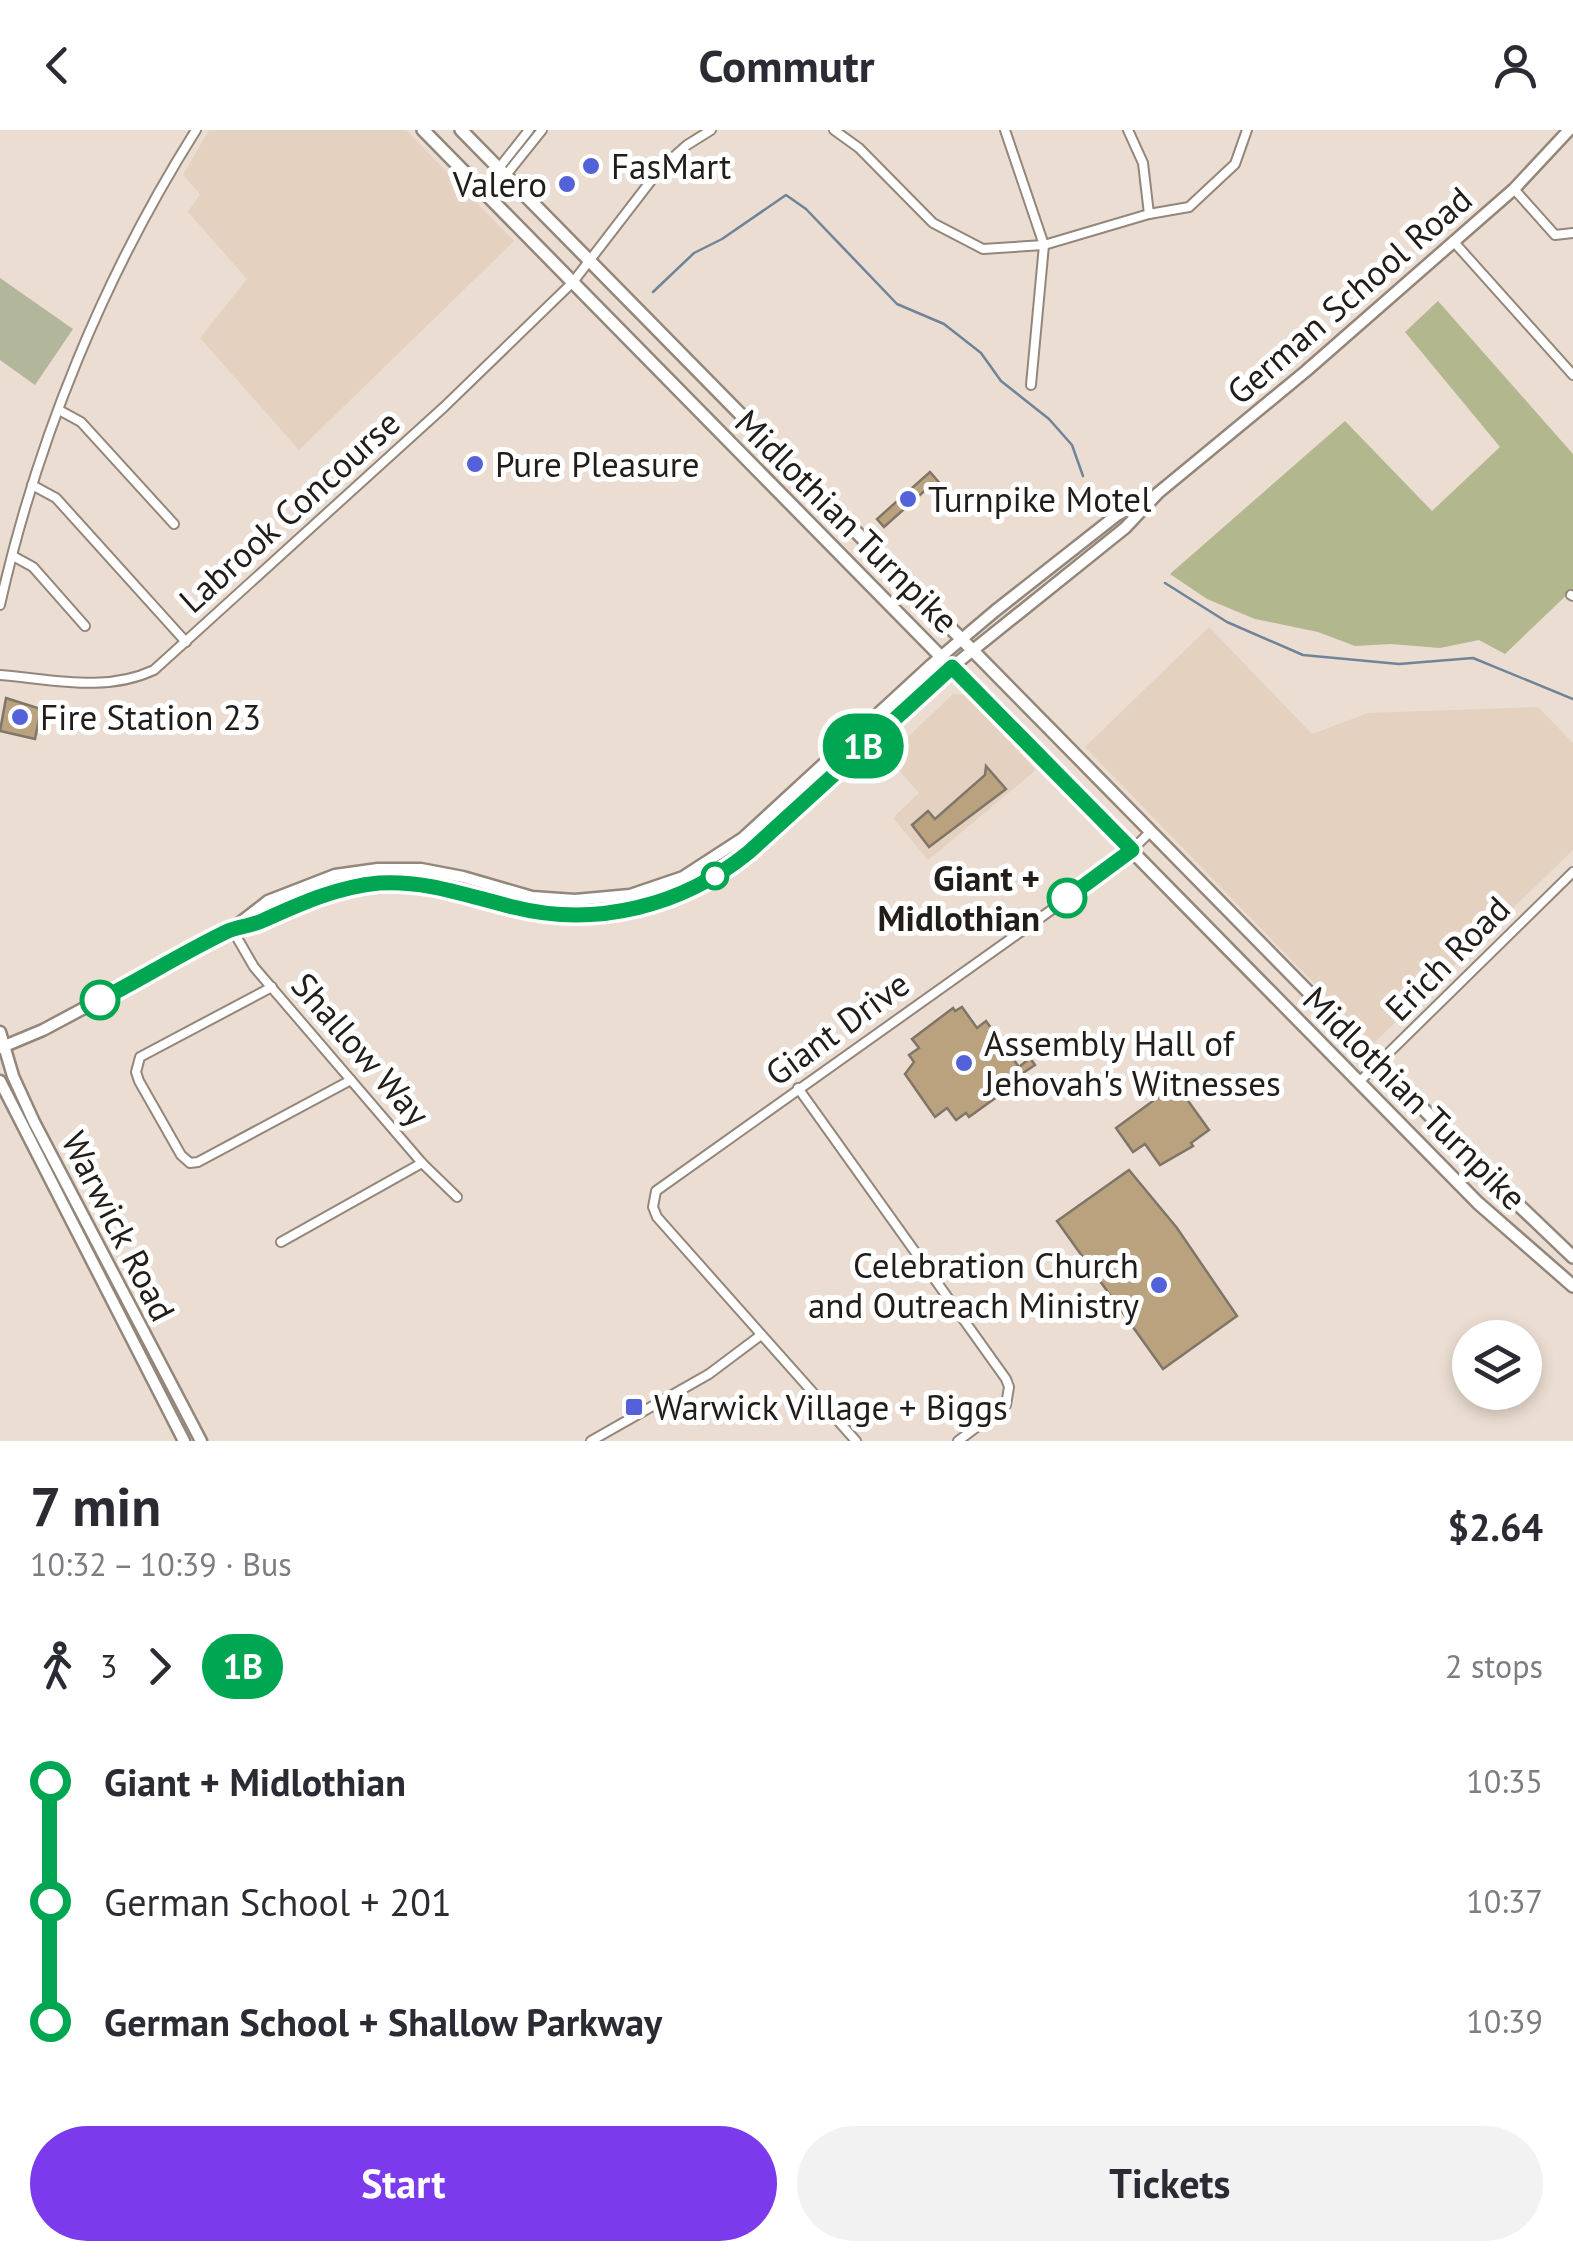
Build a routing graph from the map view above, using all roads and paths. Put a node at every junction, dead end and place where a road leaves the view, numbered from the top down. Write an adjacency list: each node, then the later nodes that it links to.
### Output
1 (196, 130): 22 (street)
2 (424, 130): 19 (main road, Midlothian Turnpike)
3 (461, 130): 12 (main road, Midlothian Turnpike)
4 (529, 130): 12 (street)
5 (542, 130): 12 (street)
6 (712, 130): 18 (street, Labrook Concourse)
7 (834, 130): 17 (street)
8 (1005, 130): 17 (street)
9 (1128, 130): 14 (street)
10 (1247, 130): 14 (street)
11 (1570, 134): 13 (street, German School Road)
12 (502, 172): 18 (main road, Midlothian Turnpike)
13 (1514, 189): 15 (street); 16 (street, German School Road)
14 (1149, 214): 17 (street)
15 (1573, 234)
16 (1453, 241): 20 (street); 24 (street, German School Road)
17 (1044, 245): 21 (street)
18 (590, 261): 19 (street, Labrook Concourse); 29 (main road, Midlothian Turnpike)
19 (573, 282): 30 (street, Labrook Concourse); 32 (main road, Midlothian Turnpike)
20 (1573, 375)
21 (1032, 386)
22 (58, 410): 23 (street); 25 (street)
23 (32, 486): 26 (street); 30 (street)
24 (1158, 493): 29 (street, German School Road); 31 (street, German School Road)
25 (174, 524)
26 (13, 556): 27 (street); 28 (street)
27 (0, 606)
28 (85, 626)
29 (962, 638): 31 (main road, Midlothian Turnpike); 32 (street, German School Road)
30 (186, 642): 34 (street, Labrook Concourse)
31 (972, 649): 33 (street, German School Road); 37 (main road, Midlothian Turnpike)
32 (941, 656): 33 (main road, Midlothian Turnpike); 35 (street, German School Road)
33 (952, 667): 36 (street, German School Road); 38 (main road, Midlothian Turnpike)
34 (0, 675)
35 (764, 818): 36 (street); 40 (street, German School Road)
36 (773, 829): 40 (street, German School Road)
37 (1152, 831): 38 (street, Giant Drive); 44 (main road, Midlothian Turnpike)
38 (1132, 850): 47 (main road, Midlothian Turnpike); 48 (street, Giant Drive)
39 (1573, 872): 44 (street, Erich Road)
40 (232, 929): 41 (street, Shallow Way); 43 (street)
41 (272, 987): 45 (street, Shallow Way); 45 (street)
42 (0, 1032): 43 (street, Warwick Road)
43 (2, 1048): 56 (street, Warwick Road)
44 (1379, 1063): 47 (street, Erich Road); 52 (main road, Midlothian Turnpike)
45 (351, 1080): 49 (street, Shallow Way)
46 (0, 1081): 55 (street, Warwick Road)
47 (1359, 1082): 53 (main road, Midlothian Turnpike)
48 (798, 1088): 54 (street, Giant Drive); 59 (street)
49 (422, 1163): 50 (street, Shallow Way); 51 (street)
50 (457, 1197)
51 (282, 1242)
52 (1573, 1256)
53 (1573, 1286)
54 (761, 1335): 57 (street); 58 (street)
55 (184, 1441)
56 (201, 1441)
57 (591, 1441)
58 (856, 1441)
59 (958, 1441)

